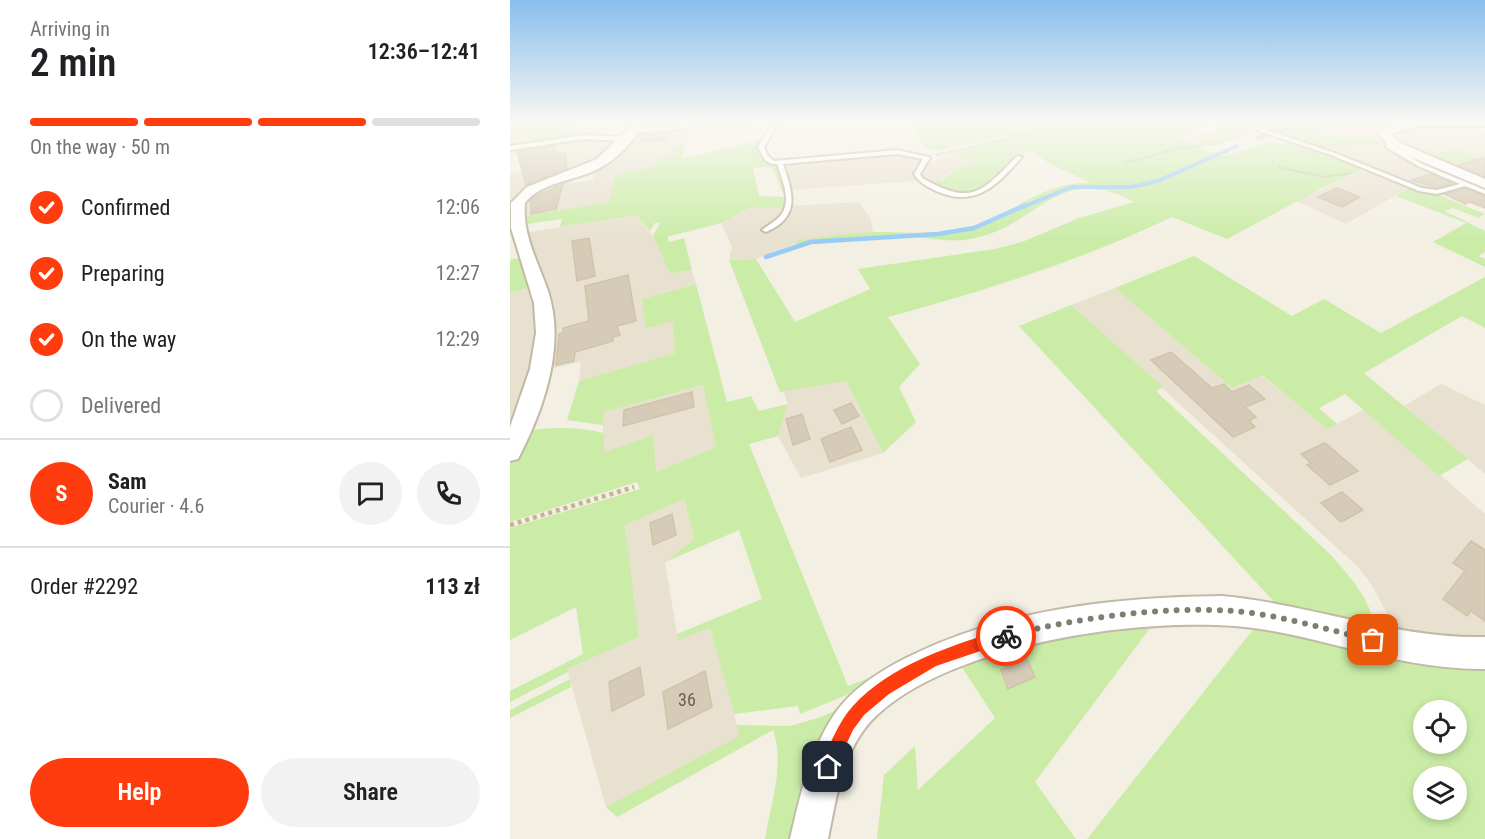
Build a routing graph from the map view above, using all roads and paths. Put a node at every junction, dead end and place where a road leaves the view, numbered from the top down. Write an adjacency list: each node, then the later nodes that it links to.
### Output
1 (601, 161): 18 (street)
2 (771, 161): 11 (lane)
3 (808, 161): 11 (lane)
4 (925, 161): 5 (lane)
5 (1015, 161)
6 (1132, 161): 10 (path)
7 (1349, 161): 13 (lane)
8 (1414, 161): 14 (lane)
9 (1433, 161): 15 (street)
10 (1126, 163)
11 (780, 164): 17 (lane)
12 (1280, 167): 13 (path)
13 (1364, 168): 14 (lane)
14 (1466, 184): 16 (lane)
15 (1485, 184)
16 (1485, 192)
17 (766, 230)
18 (510, 452)
19 (634, 487): 20 (path)
20 (510, 525)
21 (1485, 652): 22 (street)
22 (809, 839)

